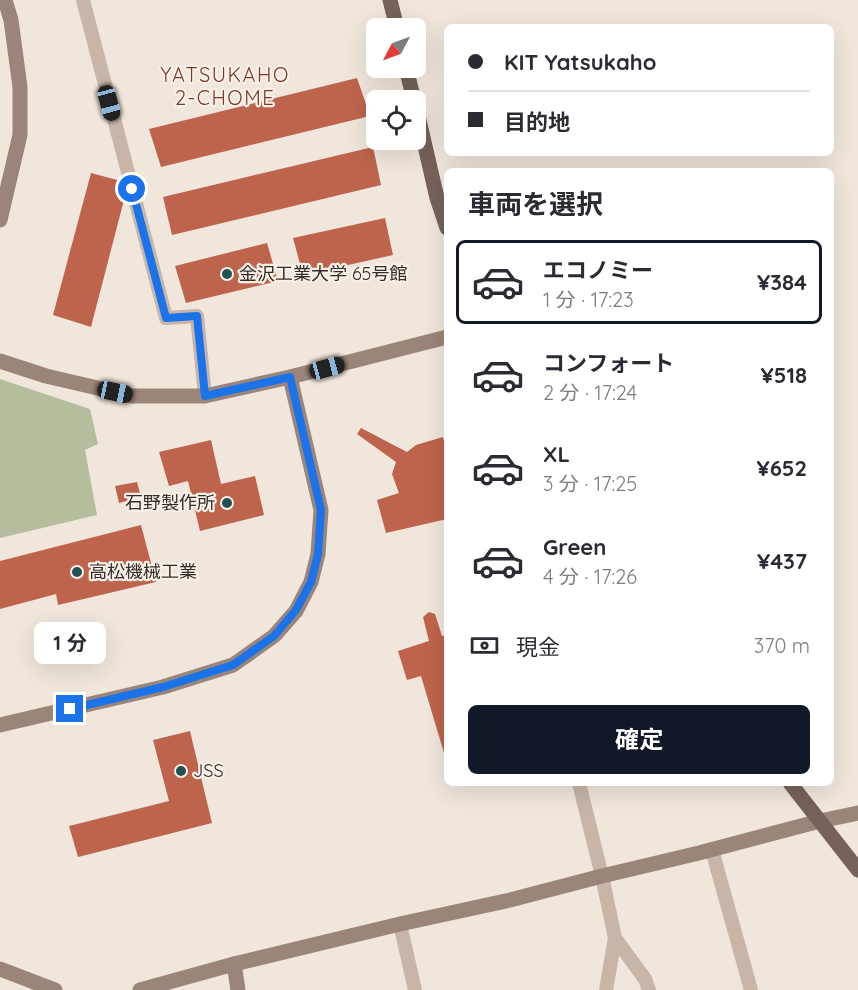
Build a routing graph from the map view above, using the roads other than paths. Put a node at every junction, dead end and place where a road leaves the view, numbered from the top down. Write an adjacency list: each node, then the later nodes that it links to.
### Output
1 (5, 0): 7 (street)
2 (83, 0): 11 (street)
3 (390, 0): 4 (main road)
4 (394, 18)
5 (426, 150): 6 (main road)
6 (444, 219)
7 (0, 220)
8 (444, 338): 10 (street)
9 (0, 361): 11 (street)
10 (290, 377): 11 (street); 12 (street)
11 (205, 396)
12 (0, 725)
13 (580, 786): 19 (street)
14 (792, 786): 16 (main road)
15 (858, 813): 16 (street)
16 (820, 821): 17 (street); 18 (main road)
17 (711, 850): 19 (street); 30 (street)
18 (858, 870)
19 (602, 876): 20 (street); 21 (street)
20 (400, 924): 22 (street); 27 (street)
21 (615, 938): 28 (street); 29 (street)
22 (234, 964): 25 (street); 26 (street)
23 (0, 969): 24 (street)
24 (55, 990)
25 (140, 990)
26 (238, 990)
27 (415, 990)
28 (606, 990)
29 (649, 990)
30 (751, 990)

